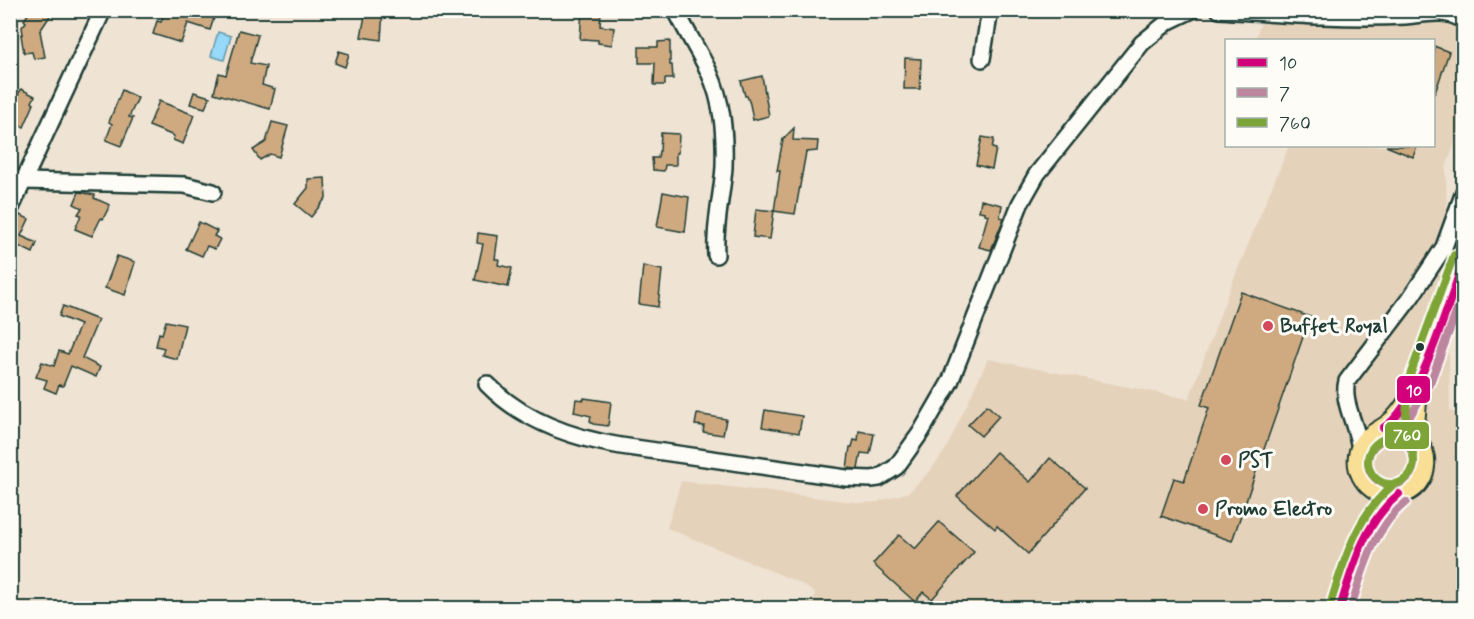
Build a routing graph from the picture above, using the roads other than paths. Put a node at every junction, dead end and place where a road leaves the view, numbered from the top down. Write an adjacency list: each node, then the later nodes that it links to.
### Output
1 (103, 10): 8 (street)
2 (676, 10): 12 (street)
3 (990, 10): 7 (street)
4 (1192, 10): 15 (street)
5 (1219, 10): 6 (street)
6 (1464, 21)
7 (982, 59)
8 (24, 181): 9 (street); 11 (street)
9 (213, 192)
10 (1464, 192): 16 (street)
11 (10, 210)
12 (716, 255)
13 (1464, 259): 14 (main road)
14 (1419, 381): 17 (main road); 18 (main road)
15 (486, 384)
16 (1348, 406): 17 (street); 19 (street)
17 (1382, 429): 18 (main road); 19 (main road)
18 (1419, 441): 21 (main road)
19 (1359, 450): 20 (main road)
20 (1365, 483): 21 (main road); 22 (main road)
21 (1399, 494): 22 (main road)
22 (1362, 544): 23 (main road)
23 (1340, 609)

